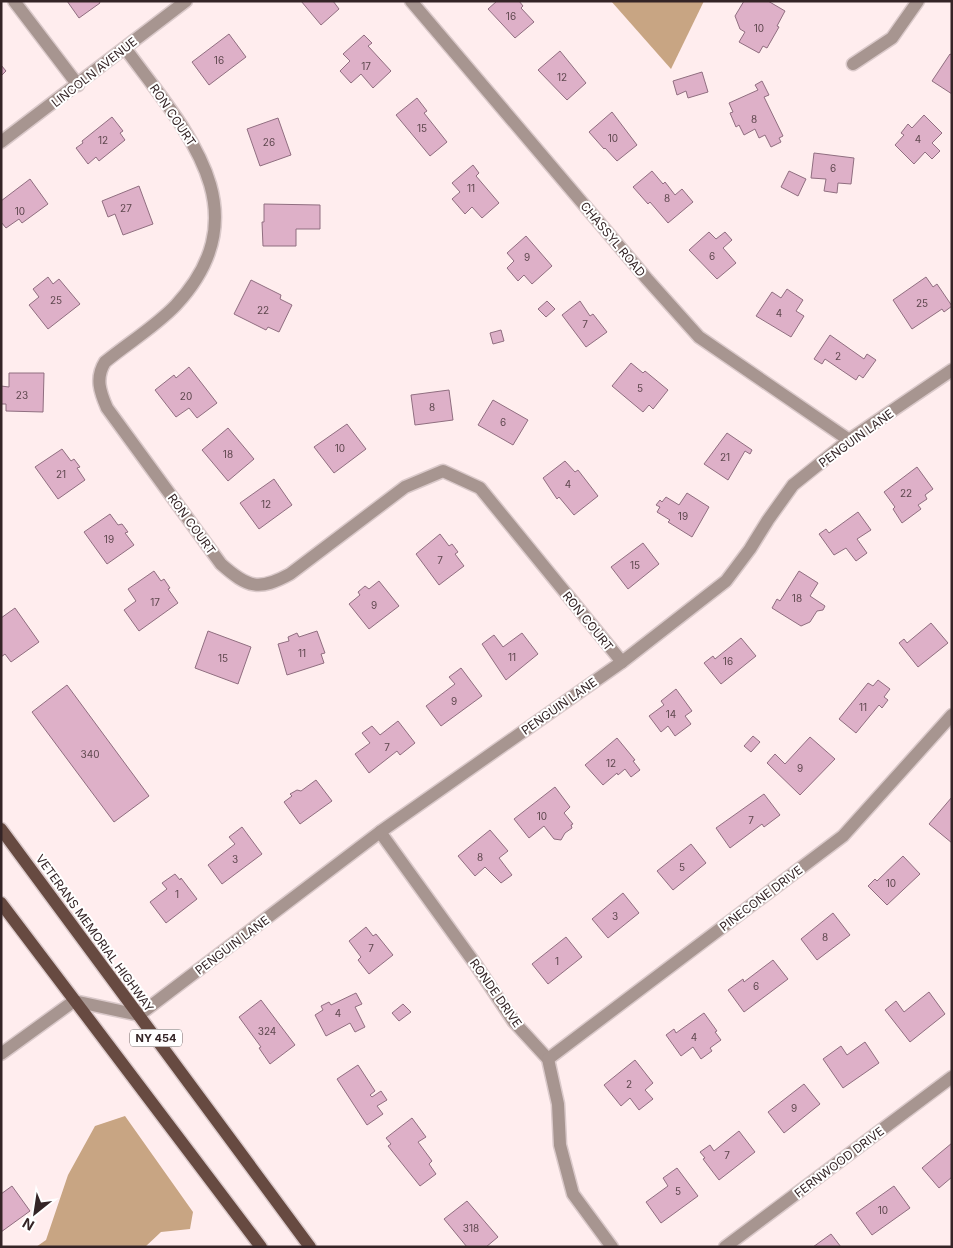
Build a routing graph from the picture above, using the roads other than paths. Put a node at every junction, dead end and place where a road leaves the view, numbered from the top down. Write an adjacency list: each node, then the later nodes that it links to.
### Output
1 (14, 1): 7 (street)
2 (186, 1): 5 (street, LINCOLN AVENUE)
3 (411, 1): 10 (street, CHASSYL ROAD)
4 (918, 1): 6 (street)
5 (125, 48): 7 (street, LINCOLN AVENUE); 11 (street, RON COURT)
6 (853, 64)
7 (78, 85): 8 (street, LINCOLN AVENUE)
8 (1, 142)
9 (952, 370): 10 (street, PENGUIN LANE)
10 (849, 440): 11 (street, PENGUIN LANE)
11 (622, 662): 14 (street, PENGUIN LANE)
12 (952, 715): 19 (street, PINECONE DRIVE)
13 (1, 829): 17 (main road, VETERANS MEMORIAL HIGHWAY / NY 454)
14 (380, 832): 17 (street, PENGUIN LANE); 19 (street, RONDE DRIVE)
15 (1, 903): 16 (main road, NY 454)
16 (74, 1001): 17 (street); 18 (street); 21 (main road, NY 454)
17 (139, 1015): 22 (main road, VETERANS MEMORIAL HIGHWAY / NY 454)
18 (1, 1054)
19 (548, 1059): 23 (street)
20 (952, 1077): 24 (street, FERNWOOD DRIVE)
21 (261, 1247)
22 (310, 1247)
23 (612, 1247)
24 (725, 1247)

